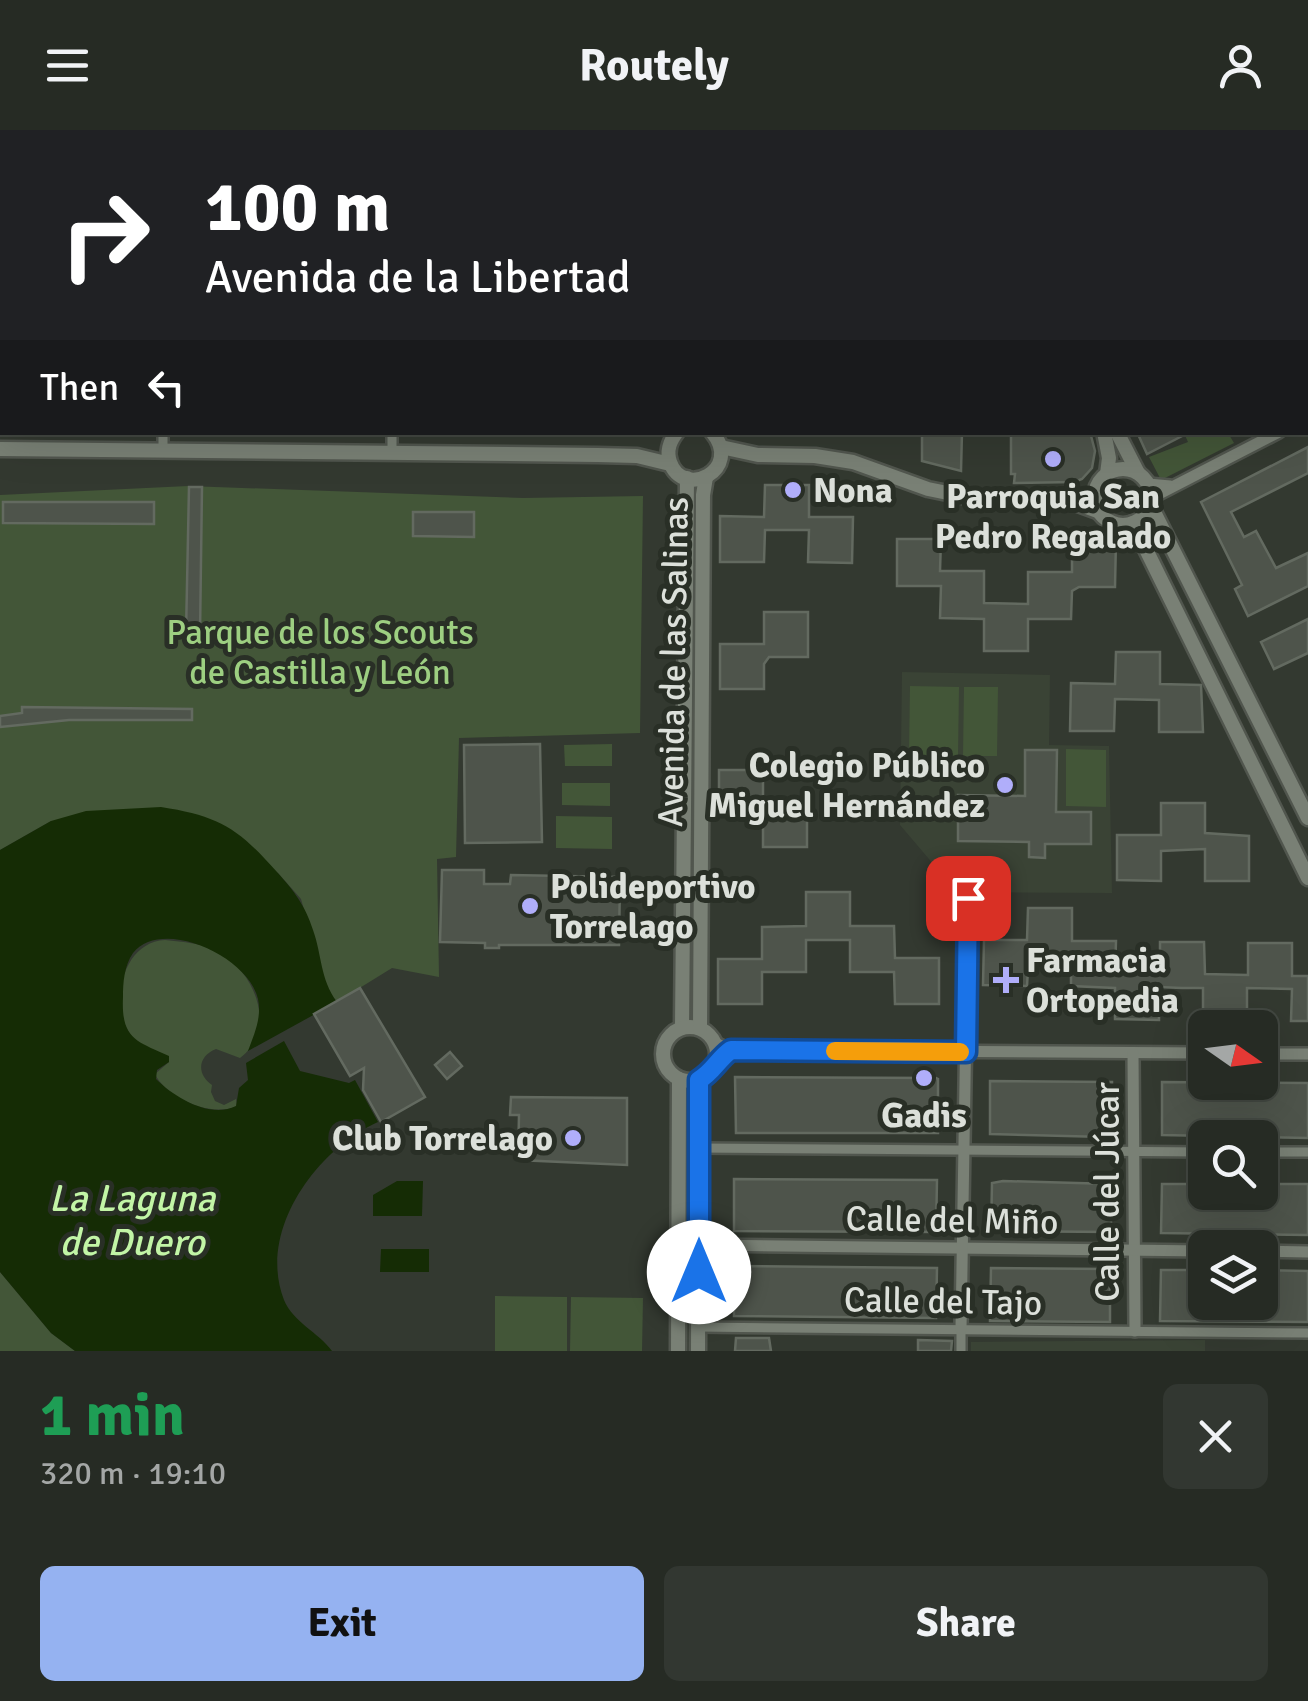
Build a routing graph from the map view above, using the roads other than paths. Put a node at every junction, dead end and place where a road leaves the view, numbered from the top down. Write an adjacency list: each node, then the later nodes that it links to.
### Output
1 (163, 435): 9 (street)
2 (392, 435): 10 (street)
3 (1105, 435): 13 (street)
4 (1119, 435): 14 (street)
5 (1273, 435): 14 (street)
6 (670, 443): 10 (street); 12 (street)
7 (720, 443): 11 (street); 15 (street)
8 (0, 449): 9 (street)
9 (163, 450): 10 (street)
10 (392, 454)
11 (706, 477): 12 (street); 22 (street, Avenida de las Salinas)
12 (686, 478): 21 (street, Avenida de las Salinas)
13 (1103, 479): 14 (street); 15 (street); 16 (street)
14 (1147, 490): 17 (street); 18 (street)
15 (1070, 501): 16 (street)
16 (1100, 512): 17 (street)
17 (1133, 523): 19 (street)
18 (1306, 811)
19 (1308, 878)
20 (968, 898): 25 (street)
21 (682, 1027): 22 (street); 31 (street)
22 (700, 1028): 23 (street)
23 (715, 1042): 24 (street); 30 (street)
24 (731, 1050): 25 (street); 30 (street)
25 (966, 1052): 26 (street); 34 (street)
26 (1133, 1052): 27 (street); 35 (street, Calle del Júcar)
27 (1188, 1054)
28 (1278, 1054): 29 (street)
29 (1308, 1054)
30 (717, 1059): 32 (street)
31 (679, 1078): 32 (street); 49 (street)
32 (699, 1080): 33 (street)
33 (699, 1148): 34 (street); 39 (street)
34 (964, 1150): 35 (street); 40 (street)
35 (1134, 1151): 36 (street); 41 (street, Calle del Júcar)
36 (1188, 1152)
37 (1278, 1152): 38 (street)
38 (1308, 1152)
39 (699, 1244): 40 (street, Calle del Miño); 45 (street)
40 (962, 1248): 41 (street, Calle del Miño); 46 (street)
41 (1134, 1250): 42 (street, Calle del Miño); 47 (street, Calle del Júcar)
42 (1188, 1251)
43 (1278, 1251): 44 (street)
44 (1308, 1252)
45 (698, 1326): 46 (street, Calle del Tajo); 50 (street)
46 (962, 1329): 47 (street, Calle del Tajo); 51 (street)
47 (1135, 1331): 48 (street, Calle del Tajo)
48 (1308, 1332)
49 (678, 1351)
50 (698, 1351)
51 (961, 1351)

